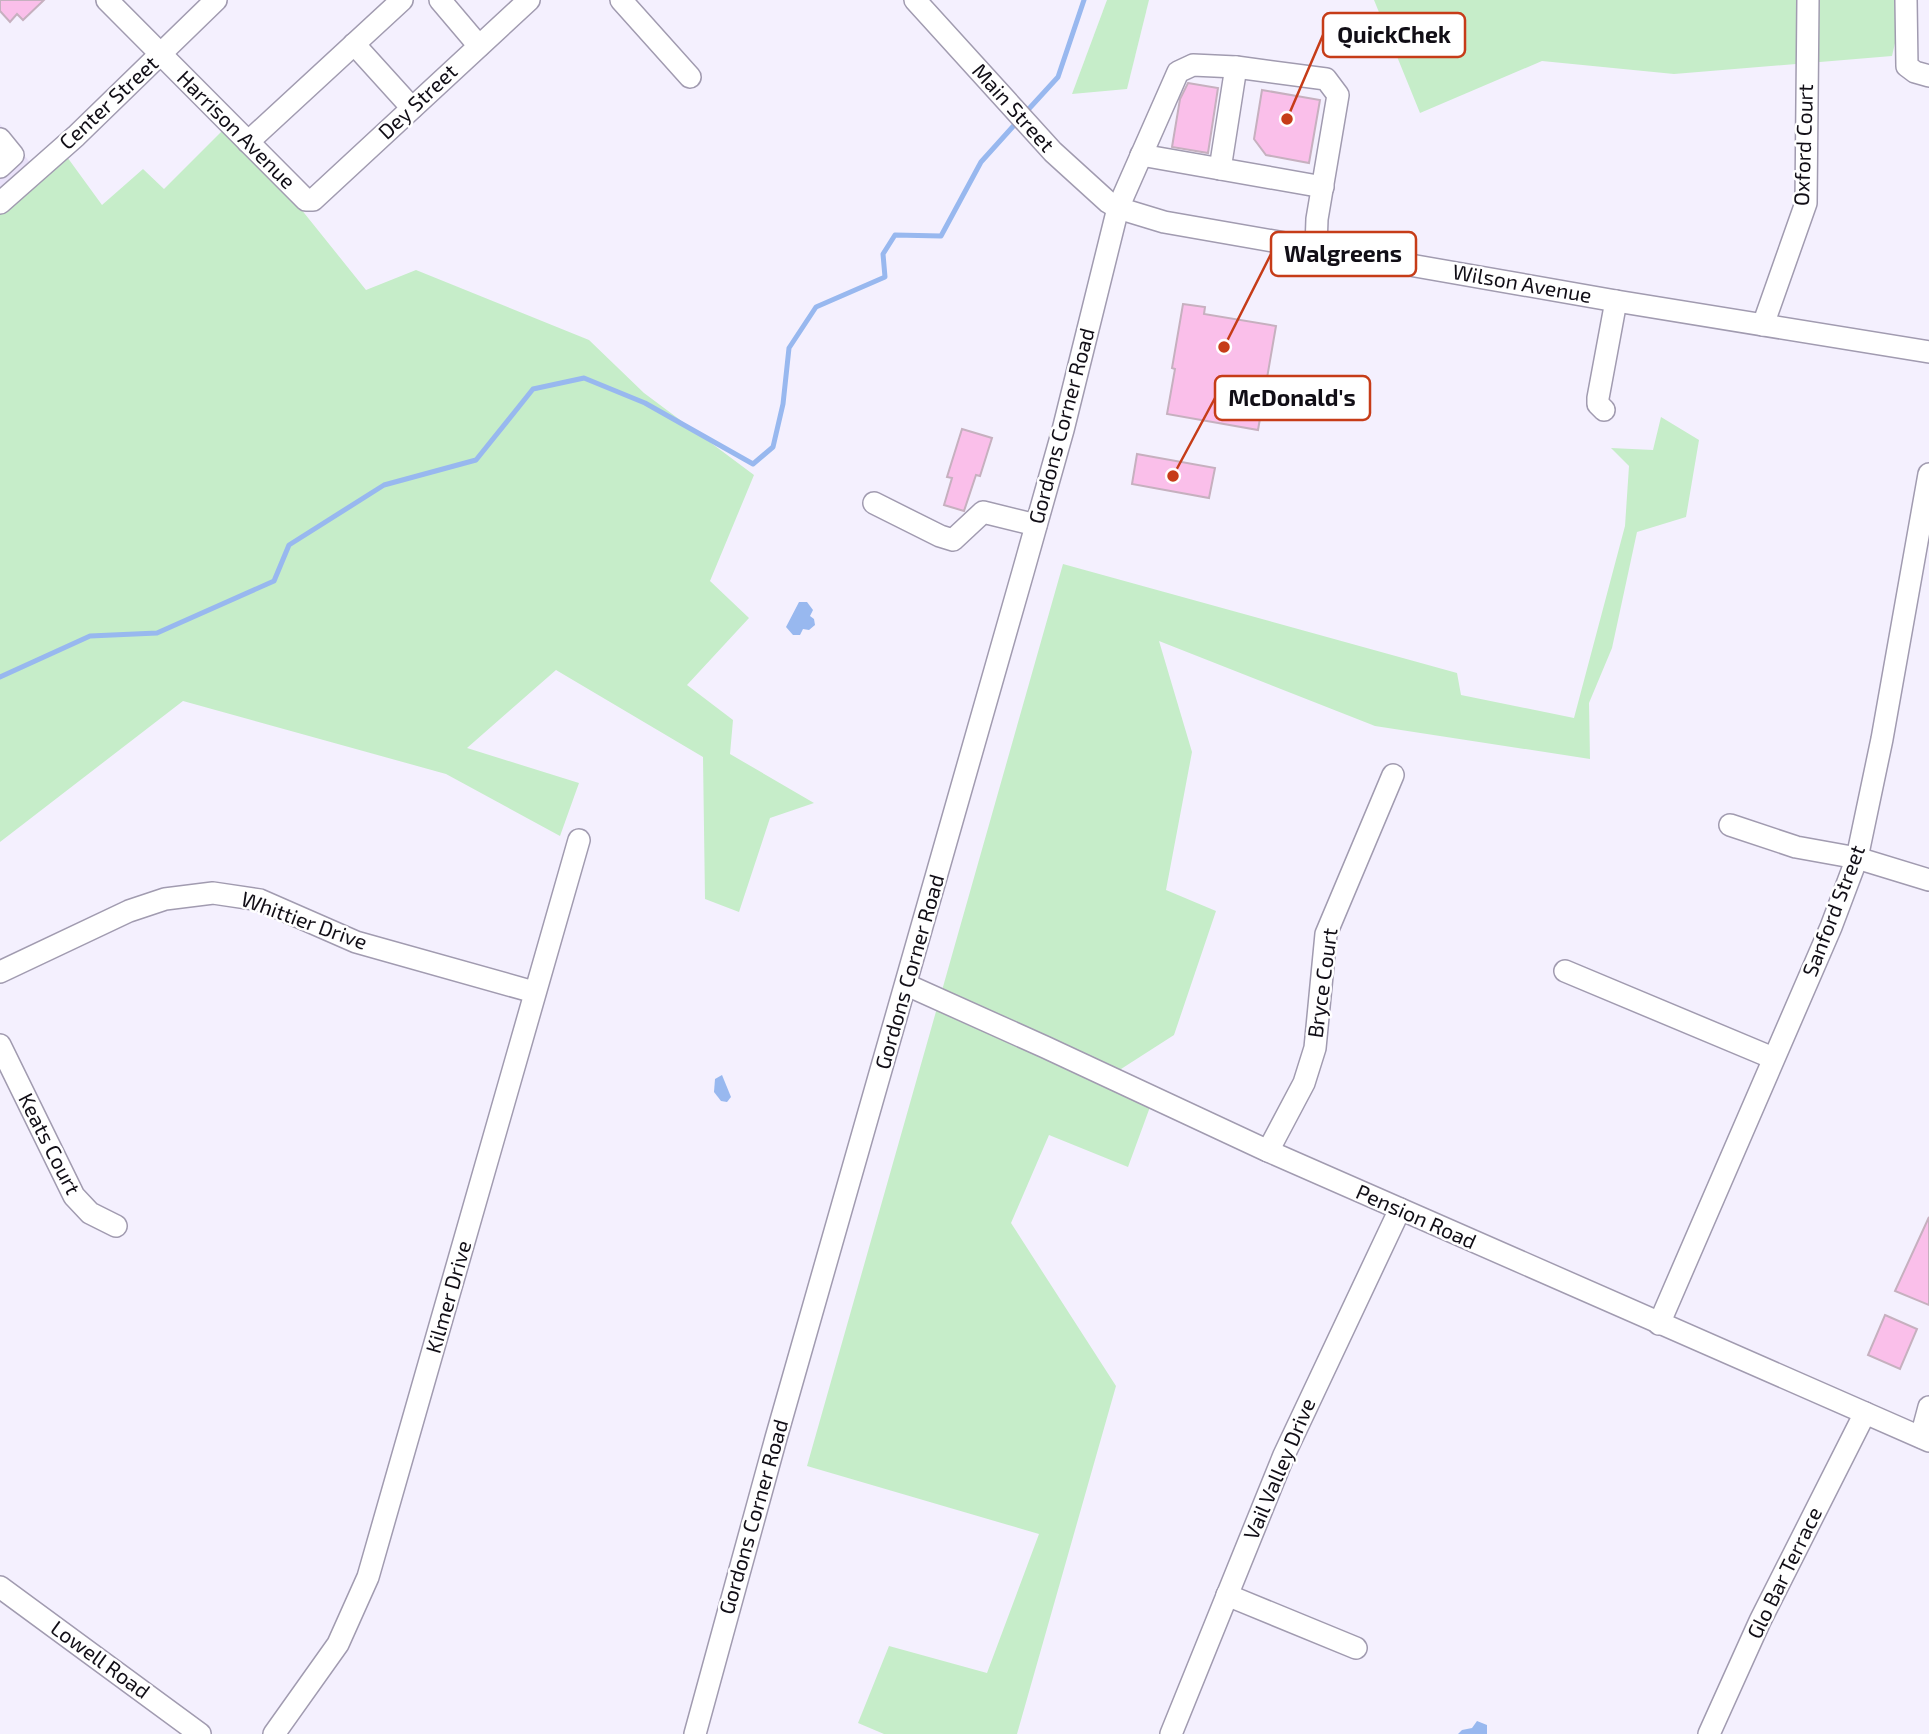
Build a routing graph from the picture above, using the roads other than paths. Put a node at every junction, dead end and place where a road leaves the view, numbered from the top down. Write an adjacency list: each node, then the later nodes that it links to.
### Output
1 (107, 0): 12 (street, Harrison Avenue)
2 (216, 0): 12 (street, Center Street)
3 (402, 0): 10 (street)
4 (440, 0): 11 (street)
5 (529, 0): 11 (street, Dey Street)
6 (621, 0): 15 (street)
7 (915, 0): 26 (street, Main Street)
8 (1808, 0): 29 (street, Oxford Court)
9 (1906, 0): 14 (street)
10 (354, 44): 16 (street); 18 (street)
11 (479, 46): 16 (street, Dey Street)
12 (161, 54): 18 (street, Harrison Avenue); 22 (street, Center Street)
13 (1236, 67): 19 (street, Gordons Corner Road); 21 (street); 23 (street, Gordons Corner Road)
14 (1929, 76)
15 (690, 77)
16 (412, 108): 24 (street, Dey Street)
17 (0, 139): 20 (street)
18 (247, 142): 24 (street, Harrison Avenue)
19 (1141, 155): 21 (street); 26 (street, Gordons Corner Road)
20 (3, 164): 22 (street)
21 (1220, 169): 23 (street)
22 (25, 181): 25 (street, Center Street)
23 (1323, 187): 27 (street, Gordons Corner Road)
24 (306, 200)
25 (0, 203)
26 (1118, 208): 27 (street, Wilson Avenue); 35 (street, Gordons Corner Road)
27 (1316, 247): 28 (street, Wilson Avenue)
28 (1616, 301): 29 (street, Wilson Avenue); 31 (street)
29 (1763, 325): 30 (street, Wilson Avenue)
30 (1929, 352)
31 (1604, 410)
32 (1929, 474): 34 (street, Sanford Street)
33 (874, 503): 35 (street)
34 (1925, 515): 39 (street, Sanford Street)
35 (1036, 525): 43 (street, Gordons Corner Road)
36 (1393, 775): 47 (street, Bryce Court)
37 (1730, 825): 39 (street)
38 (579, 840): 44 (street, Kilmer Drive)
39 (1857, 858): 40 (street); 46 (street, Sanford Street)
40 (1929, 880)
41 (1565, 971): 46 (street)
42 (0, 972): 44 (street, Whittier Drive)
43 (907, 985): 47 (street, Pension Road); 59 (street, Gordons Corner Road)
44 (534, 992): 58 (street, Kilmer Drive)
45 (0, 1045): 49 (street, Keats Court)
46 (1773, 1058): 50 (street, Sanford Street)
47 (1268, 1151): 48 (street, Pension Road)
48 (1400, 1209): 50 (street, Pension Road); 55 (street, Vail Valley Drive)
49 (116, 1226)
50 (1659, 1324): 52 (street, Pension Road)
51 (1929, 1407): 53 (street)
52 (1865, 1413): 53 (street, Pension Road); 61 (street, Glo Bar Terrace)
53 (1925, 1439)
54 (0, 1587): 57 (street, Lowell Road)
55 (1227, 1595): 56 (street); 60 (street, Vail Valley Drive)
56 (1356, 1648)
57 (200, 1734)
58 (274, 1734)
59 (695, 1734)
60 (1171, 1734)
61 (1709, 1734)

